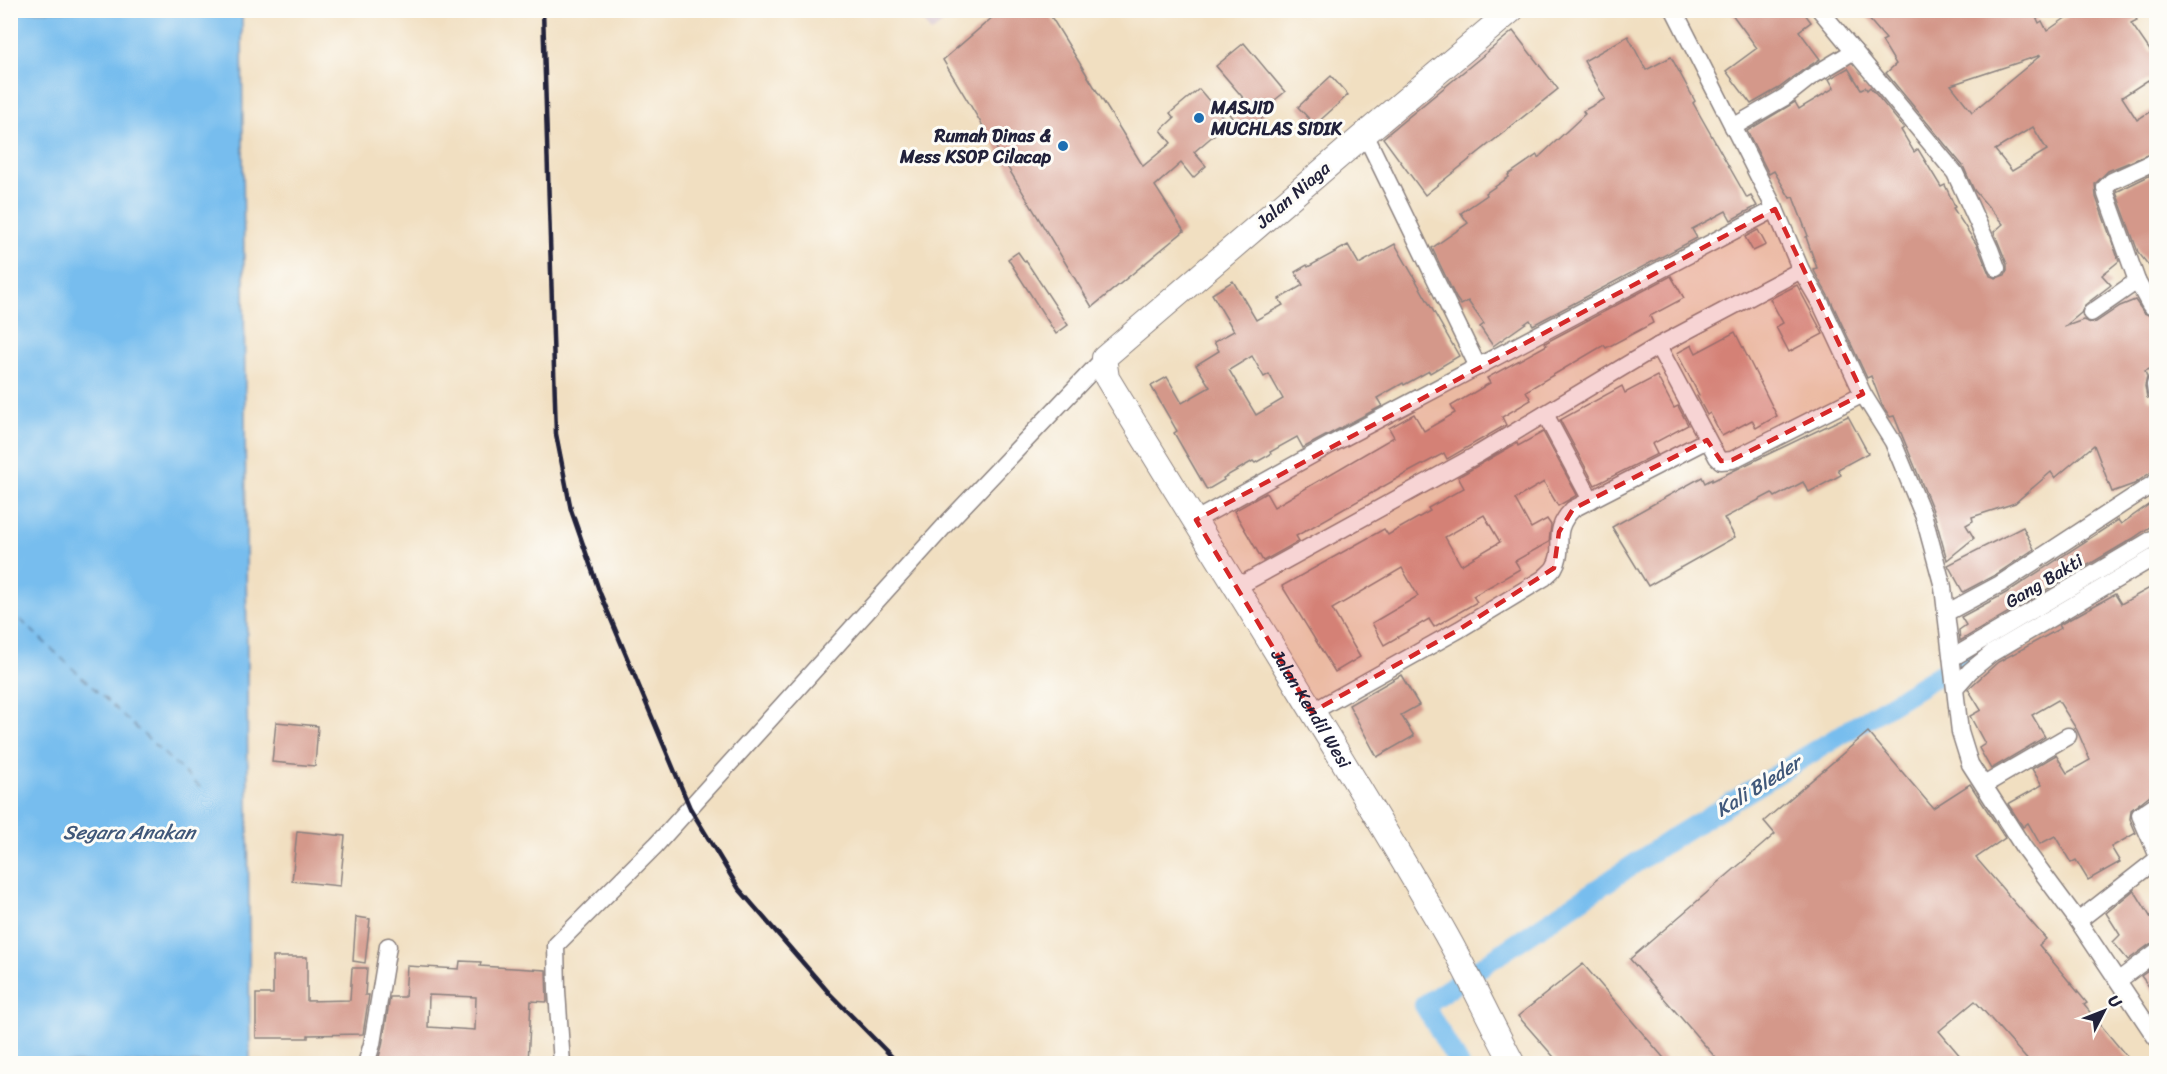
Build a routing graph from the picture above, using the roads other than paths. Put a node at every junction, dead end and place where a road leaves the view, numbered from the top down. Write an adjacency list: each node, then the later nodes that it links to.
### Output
1 (1512, 10): 6 (main road, Jalan Niaga)
2 (1674, 10): 5 (street)
3 (1820, 10): 4 (street)
4 (1854, 51): 5 (street); 9 (street)
5 (1733, 126): 8 (street)
6 (1365, 134): 15 (main road, Jalan Niaga); 16 (street)
7 (2157, 161): 11 (street)
8 (1775, 209): 10 (street); 16 (street)
9 (1997, 268)
10 (1801, 270): 14 (street); 19 (street)
11 (2138, 281): 12 (street); 13 (street)
12 (2157, 309)
13 (2091, 313)
14 (1658, 346): 20 (street); 21 (street)
15 (1104, 358): 24 (main road, Jalan Kendil Wesi); 43 (street)
16 (1478, 367): 24 (street)
17 (2157, 382): 18 (street)
18 (2157, 392)
19 (1863, 394): 21 (street); 28 (street)
20 (1545, 414): 23 (street); 27 (street)
21 (1707, 440): 23 (street)
22 (2157, 482): 28 (street)
23 (1591, 500): 31 (street)
24 (1196, 520): 27 (main road, Jalan Kendil Wesi)
25 (2157, 537): 29 (street, Gang Bakti)
26 (2157, 556): 30 (street)
27 (1237, 587): 31 (main road, Jalan Kendil Wesi)
28 (1946, 613): 29 (street)
29 (1952, 661): 30 (street)
30 (1955, 684): 33 (street)
31 (1312, 712): 44 (main road, Jalan Kendil Wesi)
32 (2068, 735): 33 (street)
33 (1984, 785): 37 (street)
34 (2157, 804): 35 (street)
35 (2157, 852)
36 (2157, 860): 37 (street)
37 (2078, 921): 40 (street)
38 (388, 946): 42 (street)
39 (2157, 952): 40 (street)
40 (2119, 980): 41 (street)
41 (2157, 1038)
42 (366, 1064)
43 (562, 1064)
44 (1513, 1064)

